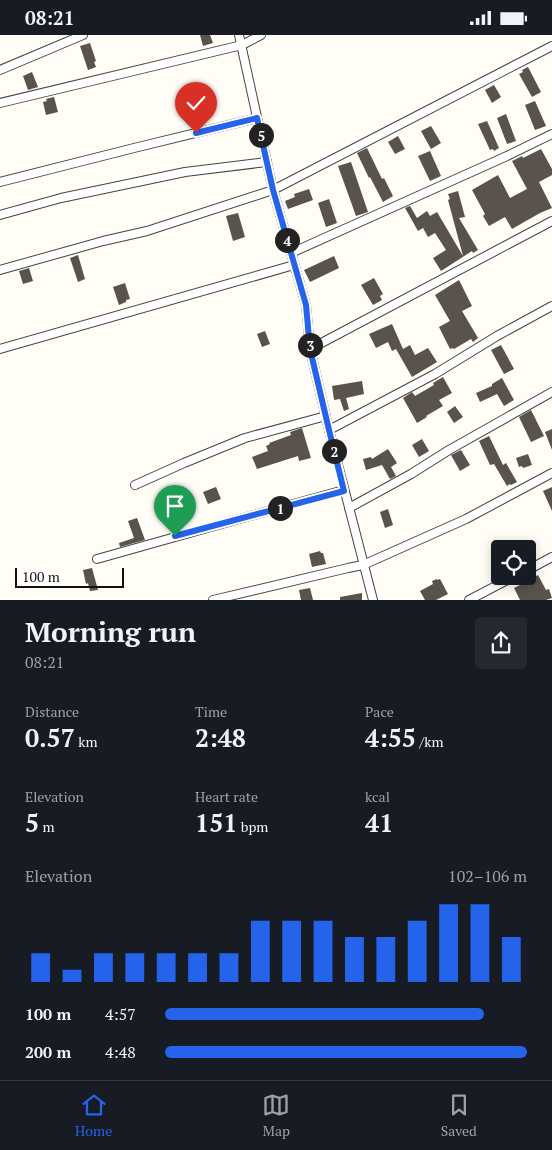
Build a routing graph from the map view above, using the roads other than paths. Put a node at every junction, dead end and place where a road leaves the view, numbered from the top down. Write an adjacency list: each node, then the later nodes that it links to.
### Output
1 (83, 35): 6 (street)
2 (239, 35): 4 (street)
3 (261, 35): 4 (street)
4 (242, 45): 7 (street); 8 (street)
5 (552, 46): 12 (street)
6 (0, 70)
7 (0, 103)
8 (257, 118): 10 (street); 11 (street)
9 (552, 134): 15 (street)
10 (267, 162): 12 (street); 13 (street)
11 (0, 182)
12 (273, 190): 15 (street); 17 (street)
13 (0, 215)
14 (552, 221): 20 (street)
15 (291, 253): 16 (street)
16 (294, 265): 19 (street); 20 (street)
17 (0, 270)
18 (552, 306): 23 (street)
19 (0, 349)
20 (310, 349): 22 (street)
21 (552, 392): 27 (street)
22 (326, 416): 23 (street); 25 (street)
23 (329, 430): 26 (street)
24 (552, 473): 30 (street)
25 (135, 485)
26 (344, 491): 27 (street); 29 (street)
27 (349, 508): 30 (street)
28 (552, 557): 31 (street)
29 (97, 559)
30 (363, 565): 33 (street); 34 (street)
31 (536, 566)
32 (498, 585): 35 (street)
33 (212, 600)
34 (373, 600)
35 (469, 600)

